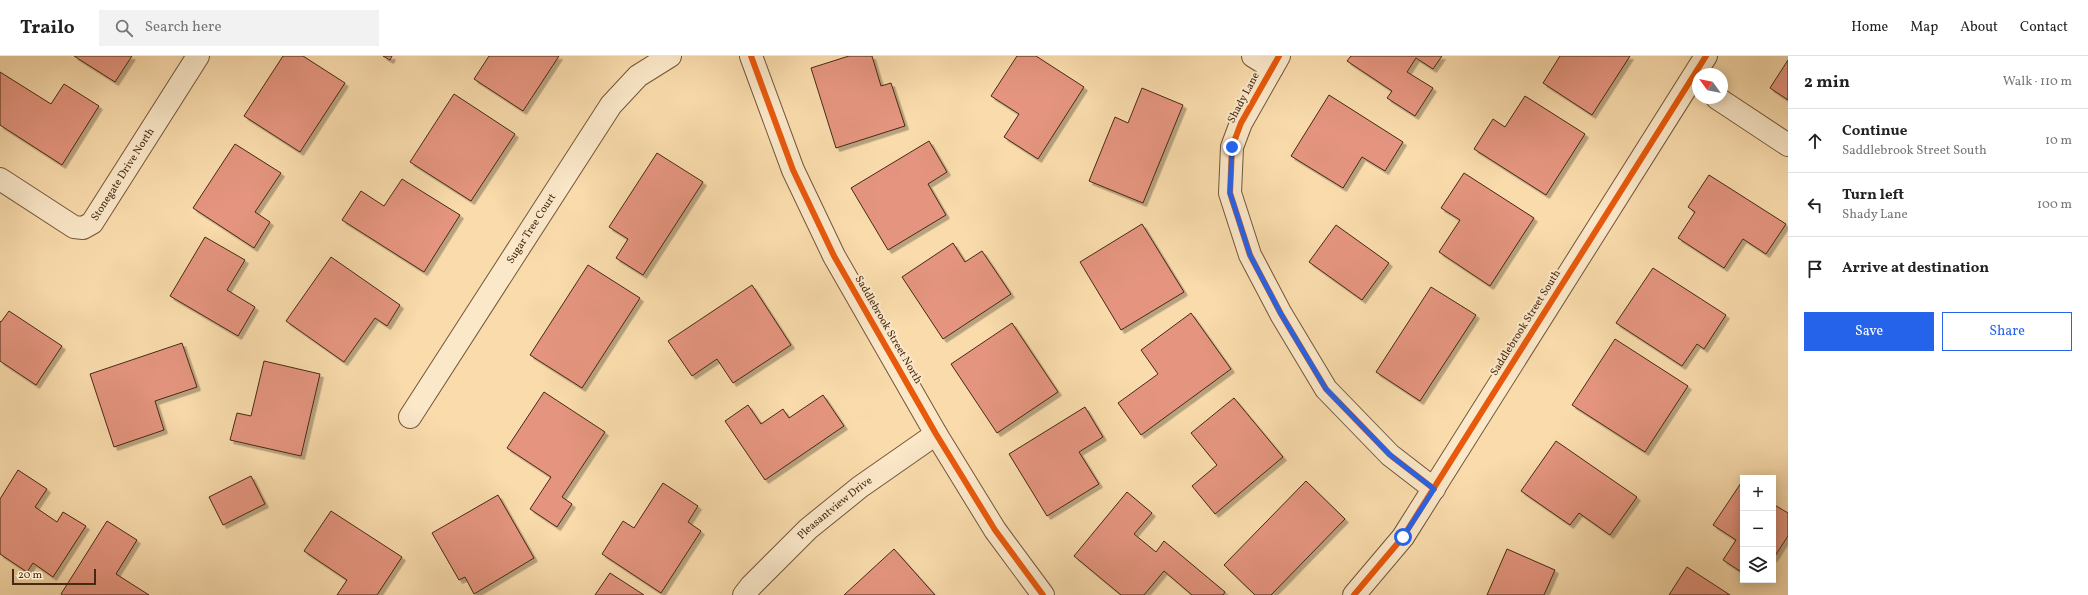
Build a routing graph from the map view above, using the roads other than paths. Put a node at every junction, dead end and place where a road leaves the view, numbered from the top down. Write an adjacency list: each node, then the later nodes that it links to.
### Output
1 (198, 56): 11 (street, Stonegate Drive North)
2 (670, 56): 12 (street, Sugar Tree Court)
3 (751, 56): 13 (street, Saddlebrook Street North)
4 (1253, 56): 6 (street)
5 (1706, 56): 7 (street, Saddlebrook Street South)
6 (1276, 62): 14 (street, Shady Lane)
7 (1701, 68)
8 (1692, 86): 14 (street, Saddlebrook Street South)
9 (1726, 104): 10 (street)
10 (1788, 145)
11 (0, 179)
12 (410, 417)
13 (936, 434): 15 (street, Pleasantview Drive); 16 (street, Saddlebrook Street North)
14 (1434, 489): 17 (street, Saddlebrook Street South)
15 (744, 595)
16 (1043, 595)
17 (1354, 595)

